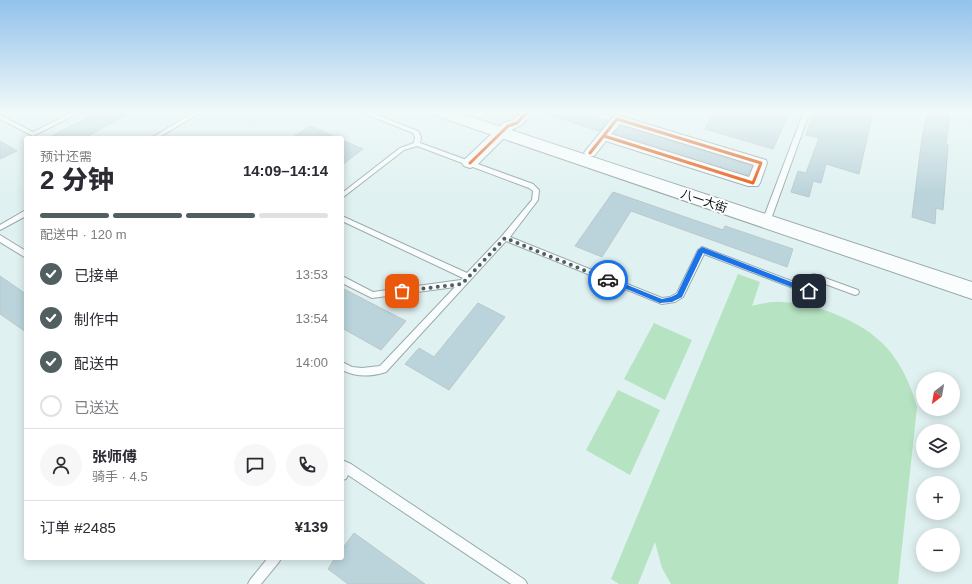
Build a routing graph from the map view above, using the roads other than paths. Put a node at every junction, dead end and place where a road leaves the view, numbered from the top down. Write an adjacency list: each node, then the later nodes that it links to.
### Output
1 (418, 138): 9 (lane)
2 (495, 138): 11 (street)
3 (532, 138): 14 (main road, 八一大街)
4 (537, 138): 10 (main road, 八一大街)
5 (602, 138): 10 (street)
6 (611, 138): 7 (street)
7 (680, 138)
8 (796, 138): 14 (lane)
9 (417, 144): 11 (lane); 12 (lane)
10 (590, 153): 14 (main road, 八一大街)
11 (470, 163): 18 (lane)
12 (344, 194)
13 (24, 214): 16 (lane)
14 (768, 217): 21 (main road, 八一大街); 24 (main road, 八一大街)
15 (344, 219): 20 (lane)
16 (0, 228)
17 (0, 238): 19 (lane)
18 (505, 238): 20 (lane); 25 (lane)
19 (24, 254)
20 (468, 277): 23 (lane)
21 (972, 279)
22 (344, 280): 23 (lane)
23 (462, 284): 26 (lane)
24 (972, 291)
25 (855, 292)
26 (344, 367)
27 (344, 469): 30 (lane)
28 (273, 560): 29 (lane)
29 (254, 584)
30 (521, 584)

